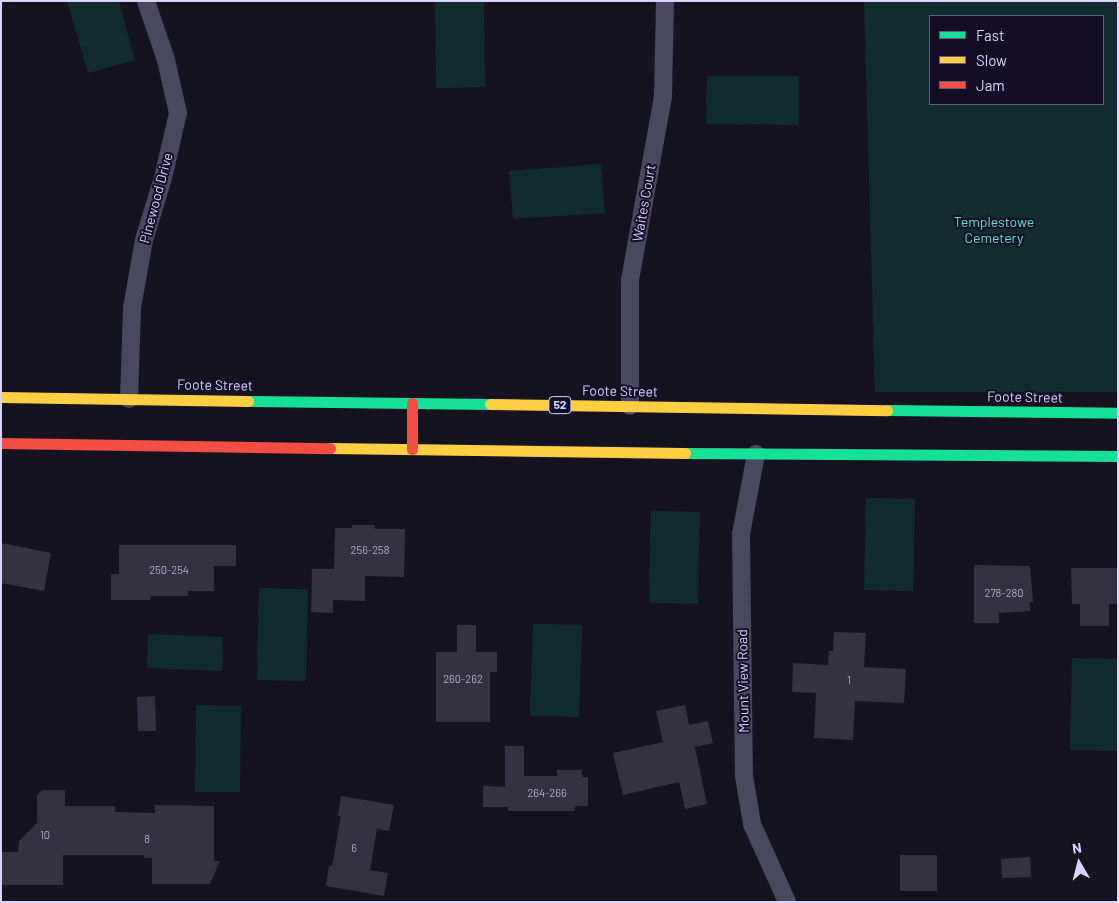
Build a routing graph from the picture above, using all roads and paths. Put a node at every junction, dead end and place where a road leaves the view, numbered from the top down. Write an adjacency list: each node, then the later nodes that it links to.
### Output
1 (146, 1): 4 (street, Pinewood Drive)
2 (665, 1): 6 (street, Waites Court)
3 (1, 397): 4 (main road, Foote Street / 52)
4 (129, 399): 5 (main road, Foote Street / 52)
5 (412, 403): 6 (main road, Foote Street / 52); 9 (main road)
6 (630, 406): 7 (main road, Foote Street / 52)
7 (1118, 413)
8 (1, 443): 9 (main road)
9 (412, 449): 10 (main road)
10 (756, 454): 11 (main road); 12 (street, Mount View Road)
11 (1118, 456)
12 (787, 902)

